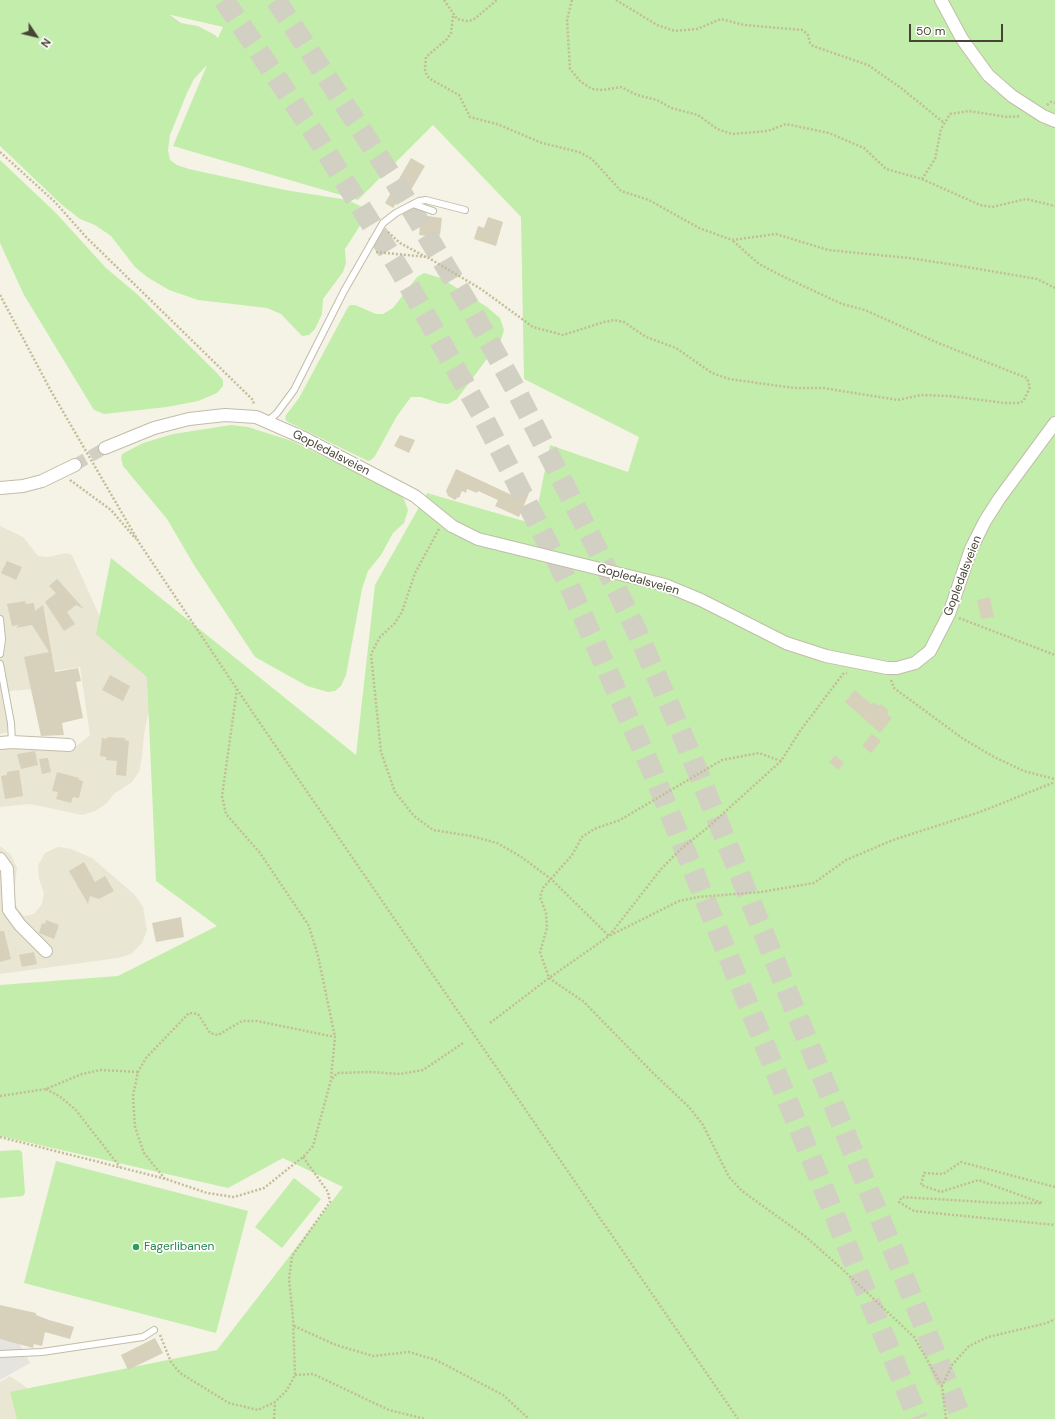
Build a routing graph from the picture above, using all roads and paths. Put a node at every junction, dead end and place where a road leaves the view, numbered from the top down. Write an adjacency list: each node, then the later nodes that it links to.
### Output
1 (444, 0): 6 (path)
2 (497, 0): 6 (path)
3 (572, 0): 11 (path)
4 (616, 0): 9 (path)
5 (941, 0): 7 (street)
6 (453, 16): 17 (path)
7 (1038, 113): 8 (street); 9 (path)
8 (1055, 121)
9 (944, 122): 11 (path)
10 (0, 152): 22 (path)
11 (922, 179): 13 (path)
12 (413, 204): 14 (lane); 15 (lane); 16 (lane)
13 (1055, 206)
14 (465, 210)
15 (433, 211)
16 (383, 223): 18 (lane); 19 (path)
17 (732, 240): 19 (path); 20 (path)
18 (366, 250): 19 (path); 22 (lane)
19 (427, 257)
20 (1055, 288)
21 (0, 295): 29 (path)
22 (262, 420): 24 (street, Gopledalsveien); 28 (street, Gopledalsveien)
23 (1055, 423): 30 (street, Gopledalsveien)
24 (105, 448)
25 (75, 466): 26 (street)
26 (62, 473): 27 (street); 29 (path)
27 (0, 488)
28 (444, 520): 35 (street, Gopledalsveien); 43 (path)
29 (140, 544): 37 (path)
30 (949, 614): 33 (path); 35 (street, Gopledalsveien)
31 (0, 619): 32 (lane)
32 (0, 654)
33 (1055, 655)
34 (0, 664): 38 (lane)
35 (887, 668): 41 (path)
36 (853, 670): 40 (path)
37 (237, 689): 48 (path); 70 (path)
38 (6, 742): 39 (street)
39 (69, 745)
40 (781, 761): 43 (path); 44 (path)
41 (1055, 781): 44 (path)
42 (0, 859): 45 (street)
43 (551, 879): 44 (path); 46 (path)
44 (609, 936): 46 (path)
45 (46, 952)
46 (549, 978): 47 (path); 65 (path)
47 (490, 1023)
48 (335, 1037): 50 (path); 51 (path)
49 (463, 1043): 51 (path)
50 (138, 1072): 52 (path); 57 (path)
51 (331, 1080): 55 (path)
52 (46, 1089): 53 (path); 56 (path)
53 (0, 1096)
54 (0, 1137): 56 (path)
55 (303, 1157): 57 (path); 61 (path)
56 (120, 1168): 57 (path)
57 (166, 1179)
58 (1055, 1187): 59 (path)
59 (1055, 1225)
60 (1055, 1319): 65 (path)
61 (294, 1326): 64 (path); 69 (path)
62 (154, 1330): 63 (lane); 66 (path)
63 (0, 1354)
64 (295, 1374): 66 (path); 68 (path)
65 (942, 1386): 71 (path)
66 (275, 1402): 67 (path)
67 (274, 1419)
68 (424, 1419)
69 (529, 1419)
70 (738, 1419)
71 (946, 1419)

